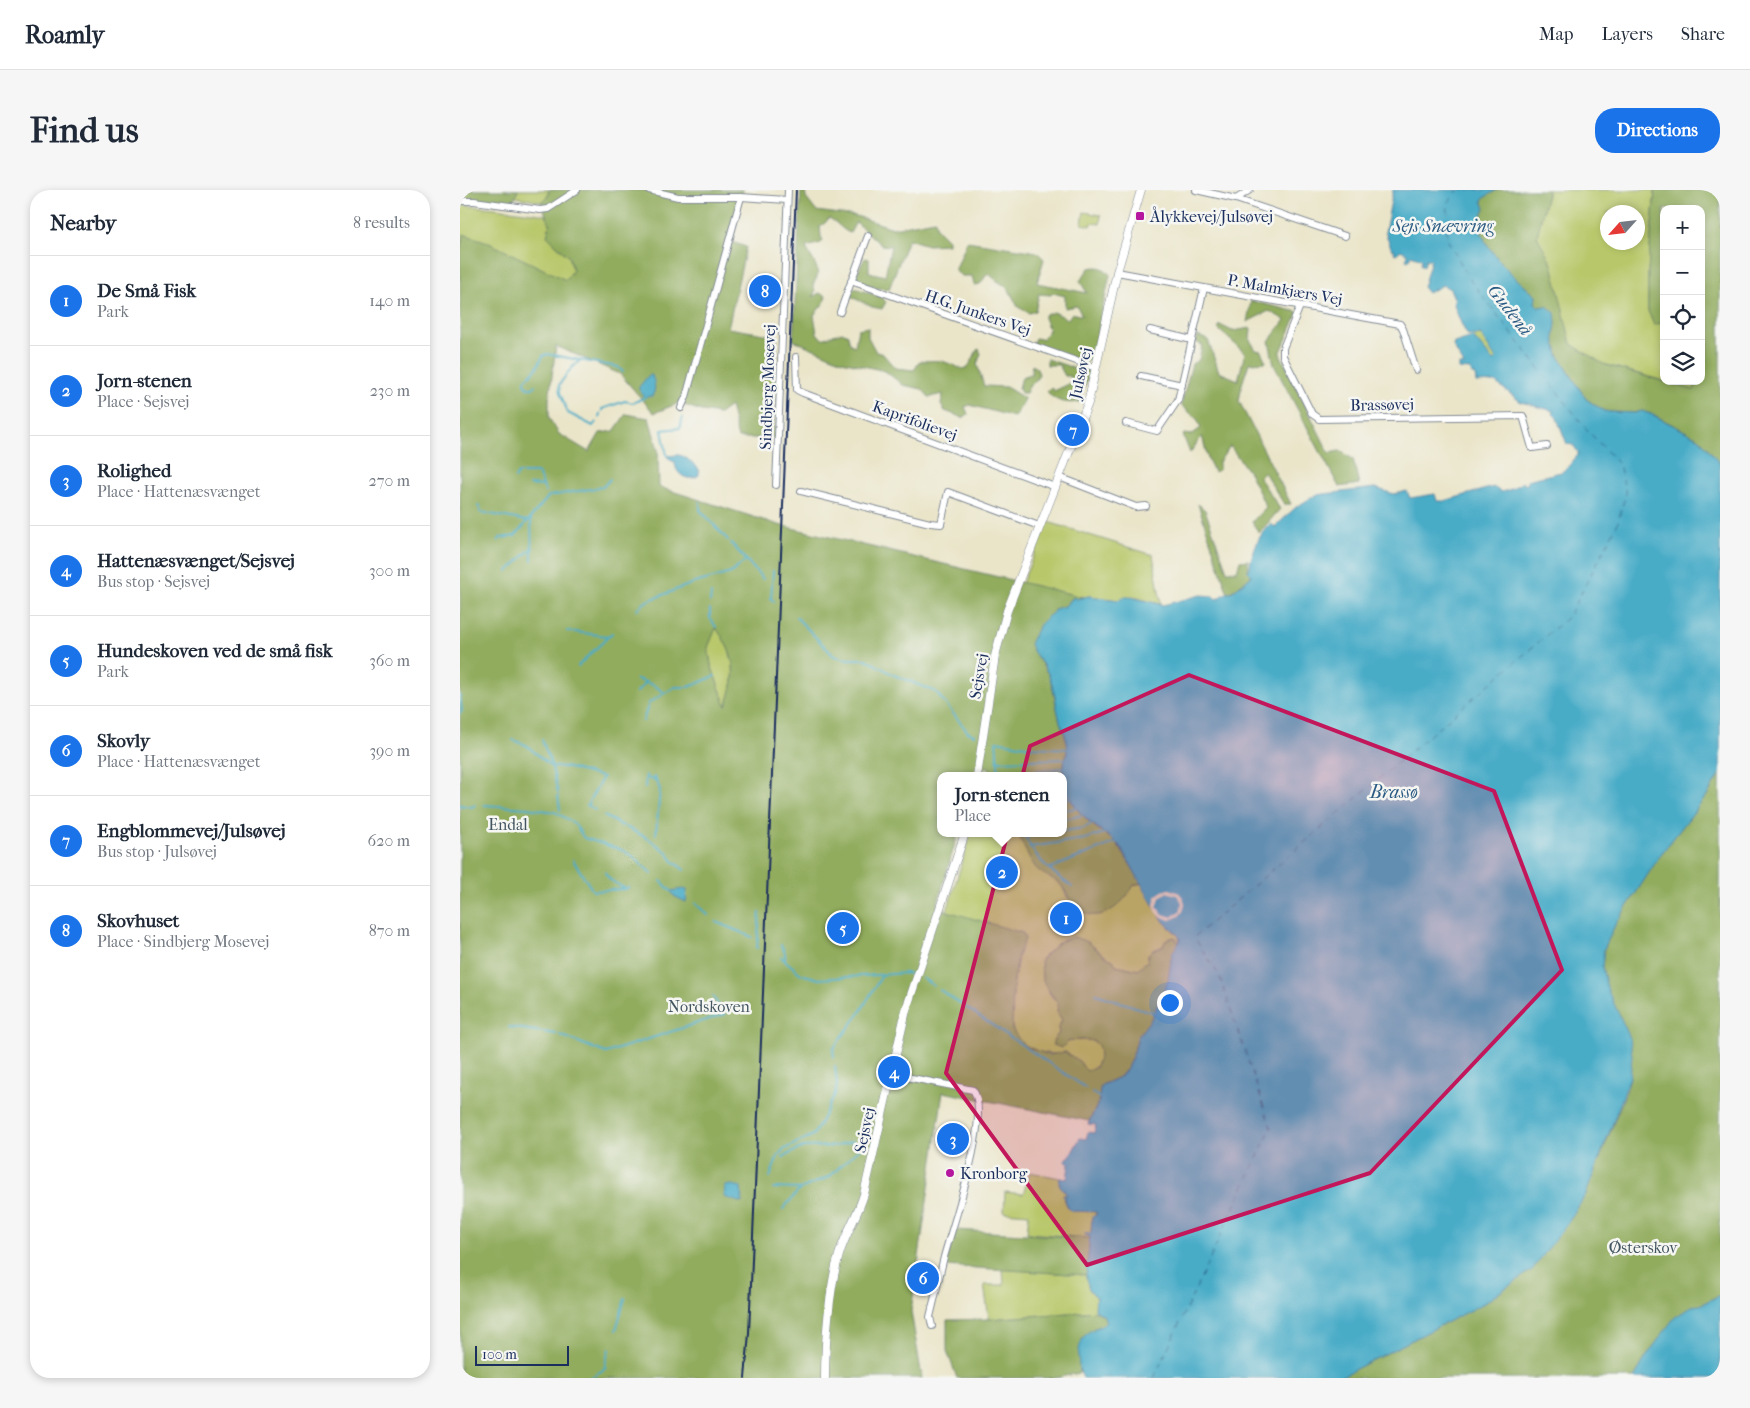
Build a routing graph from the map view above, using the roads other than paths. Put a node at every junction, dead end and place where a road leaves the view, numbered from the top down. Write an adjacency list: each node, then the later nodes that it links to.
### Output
1 (577, 190): 10 (street)
2 (649, 190): 7 (street)
3 (788, 190): 9 (street, Sindbjerg Mosevej)
4 (1141, 190): 13 (street, Julsøvej)
5 (1196, 190): 8 (street)
6 (1250, 190): 8 (street)
7 (741, 197): 9 (street); 25 (street)
8 (1236, 199): 12 (street)
9 (787, 200): 29 (street, Sindbjerg Mosevej)
10 (460, 201)
11 (868, 236): 14 (street)
12 (1345, 236)
13 (1117, 272): 15 (street, P. Malmkjærs Vej); 21 (street, Julsøvej)
14 (851, 282): 17 (street); 21 (street, H.G. Junkers Vej)
15 (1204, 288): 16 (street, P. Malmkjærs Vej); 19 (street)
16 (1300, 306): 22 (street, P. Malmkjærs Vej); 27 (street, Brassøvej)
17 (840, 312)
18 (1150, 330): 19 (street)
19 (1192, 340): 24 (street)
20 (796, 357): 30 (street, Kaprifolievej)
21 (1096, 368): 28 (street, Julsøvej)
22 (1416, 370)
23 (1141, 376): 24 (street)
24 (1182, 385): 26 (street)
25 (681, 408)
26 (1126, 424)
27 (1547, 446)
28 (1059, 477): 30 (street, Julsøvej); 32 (street)
29 (776, 485)
30 (1055, 487): 33 (street, Julsøvej)
31 (801, 490): 33 (street)
32 (1146, 506)
33 (1039, 526): 34 (street, Julsøvej)
34 (1016, 584): 35 (street, Sejsvej)
35 (978, 772)
36 (964, 837): 37 (street, Sejsvej)
37 (891, 1074): 38 (street); 39 (street, Sejsvej)
38 (932, 1326)
39 (825, 1378)

